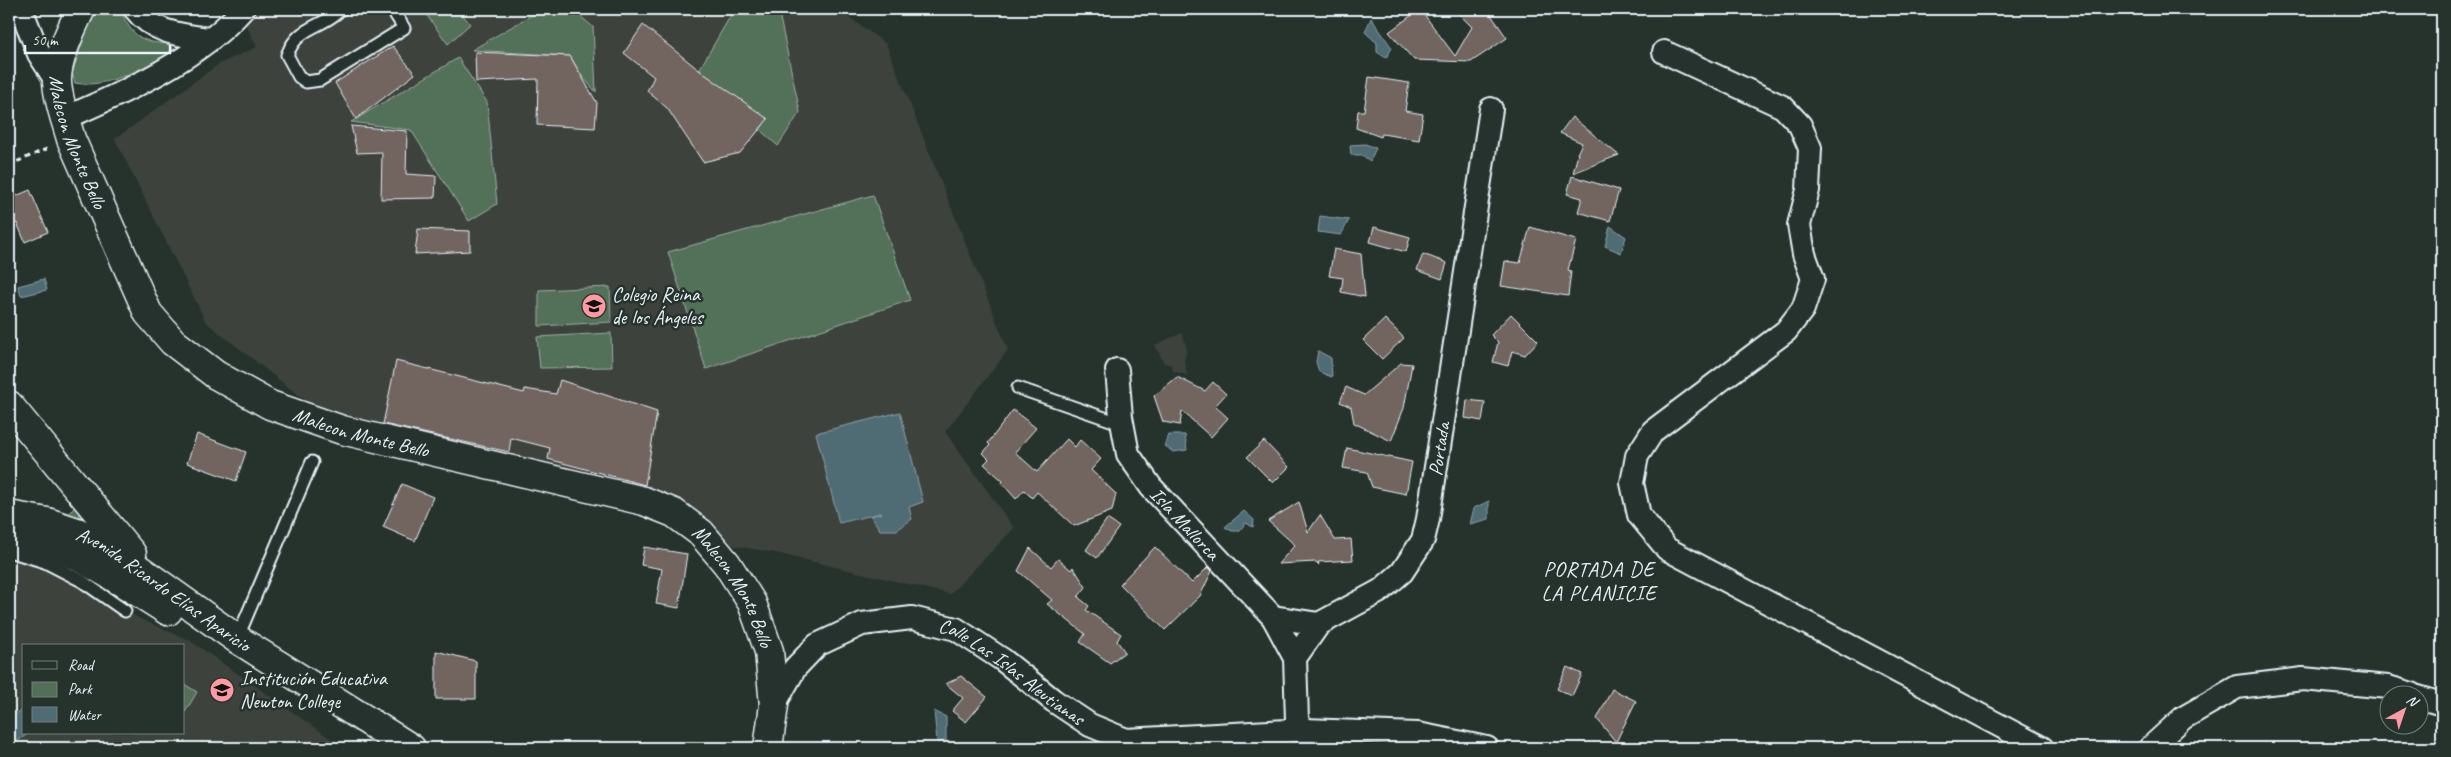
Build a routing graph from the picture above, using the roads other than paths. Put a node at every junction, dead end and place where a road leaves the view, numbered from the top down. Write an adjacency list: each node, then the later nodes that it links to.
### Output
1 (21, 9): 10 (street)
2 (81, 9): 10 (street, Malecon Monte Bello)
3 (135, 9): 8 (street)
4 (258, 9): 7 (lane)
5 (341, 9): 6 (lane)
6 (392, 9)
7 (239, 14): 8 (street)
8 (209, 39): 12 (street)
9 (1664, 52): 39 (street)
10 (57, 82): 12 (street, Malecon Monte Bello)
11 (1491, 109): 27 (street, Portada)
12 (68, 129): 33 (street, Malecon Monte Bello)
13 (1117, 370): 16 (street, Isla Mallorca)
14 (1018, 388): 16 (lane)
15 (9, 405): 18 (street)
16 (1122, 424): 25 (street, Isla Mallorca)
17 (312, 462): 28 (lane)
18 (76, 488): 21 (street); 23 (street)
19 (9, 515): 21 (street, Avenida Ricardo Elías Aparicio)
20 (9, 533): 21 (street, Avenida Ricardo Elías Aparicio)
21 (49, 543): 22 (lane); 23 (street, Avenida Ricardo Elías Aparicio); 24 (lane); 26 (street, Avenida Ricardo Elías Aparicio)
22 (9, 552)
23 (156, 582): 26 (street); 28 (street, Avenida Ricardo Elías Aparicio)
24 (125, 611)
25 (1272, 617): 27 (street); 29 (street, Isla Mallorca)
26 (184, 621): 36 (street, Avenida Ricardo Elías Aparicio)
27 (1319, 624): 29 (street, Portada)
28 (237, 639): 37 (street, Avenida Ricardo Elías Aparicio)
29 (1295, 658): 34 (street)
30 (2378, 686): 40 (street)
31 (2428, 700): 32 (street)
32 (2442, 704)
33 (774, 705): 34 (street, Calle Las Islas Aleutianas); 35 (street, Malecon Monte Bello)
34 (1304, 730): 38 (street, Calle Las Islas Aleutianas)
35 (767, 743)
36 (381, 748)
37 (411, 748)
38 (1487, 748)
39 (2042, 748)
40 (2150, 748)

